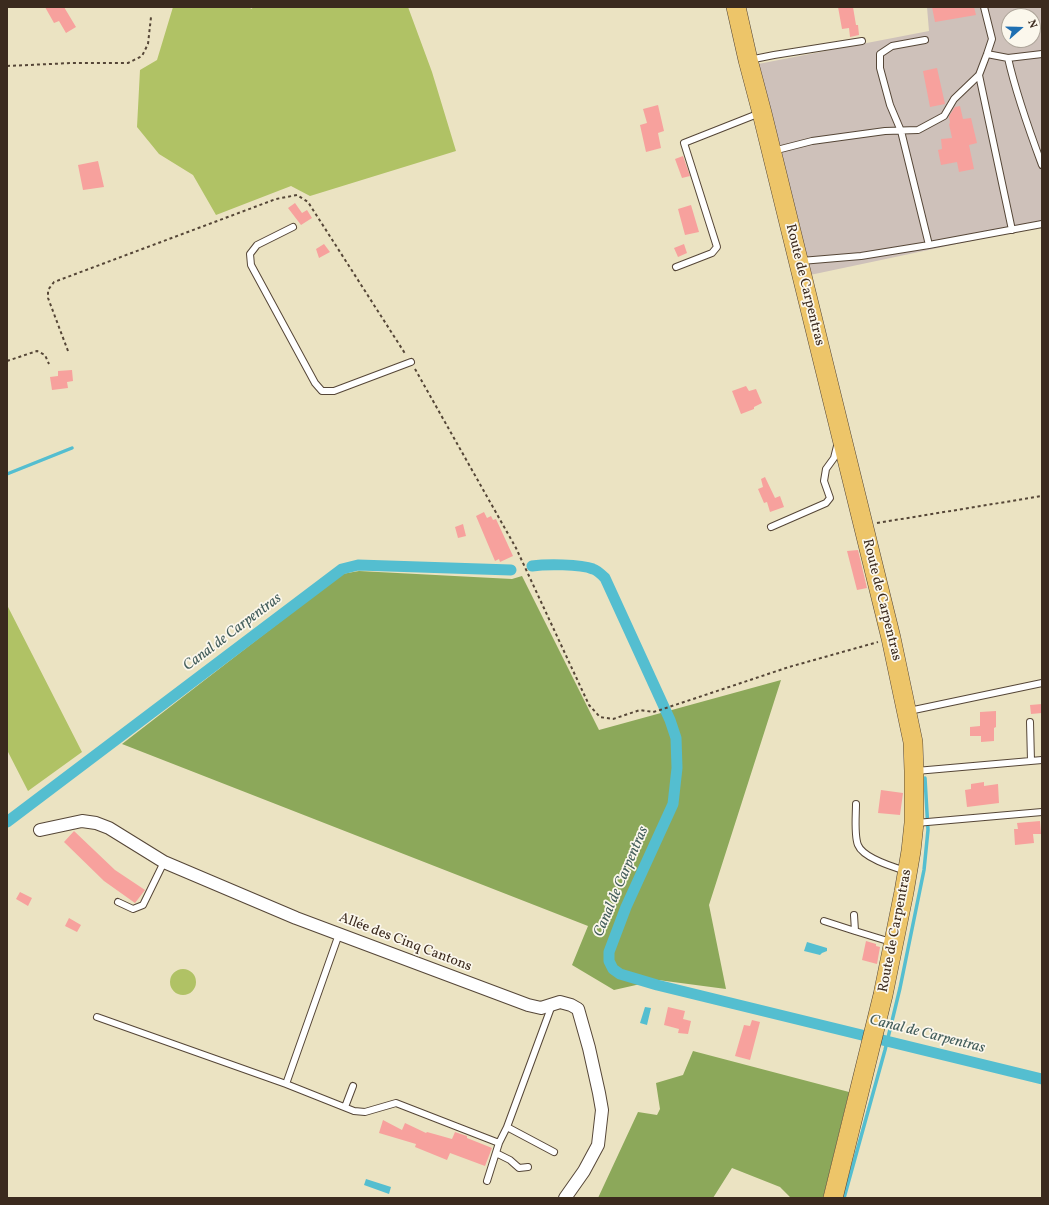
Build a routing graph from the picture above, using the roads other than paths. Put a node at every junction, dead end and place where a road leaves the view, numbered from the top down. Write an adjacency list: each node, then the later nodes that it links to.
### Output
1 (736, 7): 8 (main road, Route de Carpentras)
2 (984, 7): 5 (lane)
3 (925, 40): 11 (lane)
4 (862, 41): 8 (lane)
5 (987, 54): 7 (lane); 9 (lane)
6 (1042, 54): 7 (lane)
7 (1008, 58): 13 (lane)
8 (748, 60): 10 (main road, Route de Carpentras)
9 (979, 75): 11 (lane); 16 (lane)
10 (762, 113): 12 (main road, Route de Carpentras); 19 (lane)
11 (901, 130): 12 (lane); 17 (lane)
12 (771, 152): 18 (main road, Route de Carpentras)
13 (1042, 165)
14 (1042, 224): 16 (lane)
15 (293, 226): 20 (lane)
16 (1012, 230): 17 (lane)
17 (929, 246): 18 (lane)
18 (798, 262): 21 (main road, Route de Carpentras)
19 (676, 267)
20 (411, 362)
21 (841, 435): 22 (lane); 24 (main road, Route de Carpentras)
22 (771, 527)
23 (1042, 683): 24 (lane)
24 (908, 712): 28 (main road, Route de Carpentras)
25 (1030, 722): 27 (lane)
26 (1042, 760): 27 (lane)
27 (1032, 761): 28 (lane)
28 (914, 771): 31 (main road, Route de Carpentras)
29 (856, 804): 34 (lane)
30 (1042, 812): 31 (lane)
31 (914, 823): 34 (main road, Route de Carpentras)
32 (40, 830): 33 (street, Allée des Cinq Cantons)
33 (164, 862): 35 (lane); 39 (street, Allée des Cinq Cantons)
34 (908, 871): 40 (main road, Route de Carpentras)
35 (118, 902)
36 (854, 915): 38 (lane)
37 (824, 921): 38 (lane)
38 (855, 931): 40 (lane)
39 (339, 934): 41 (street, Allée des Cinq Cantons); 43 (lane)
40 (895, 943): 53 (main road, Route de Carpentras)
41 (552, 1005): 46 (lane); 52 (street, Allée des Cinq Cantons)
42 (97, 1017): 43 (lane)
43 (286, 1084): 45 (lane)
44 (353, 1086): 45 (lane)
45 (345, 1107): 47 (lane)
46 (507, 1127): 47 (lane); 48 (lane)
47 (499, 1144): 49 (lane)
48 (554, 1152)
49 (496, 1153): 50 (lane); 51 (lane)
50 (528, 1167)
51 (487, 1181)
52 (565, 1198)
53 (833, 1198)

